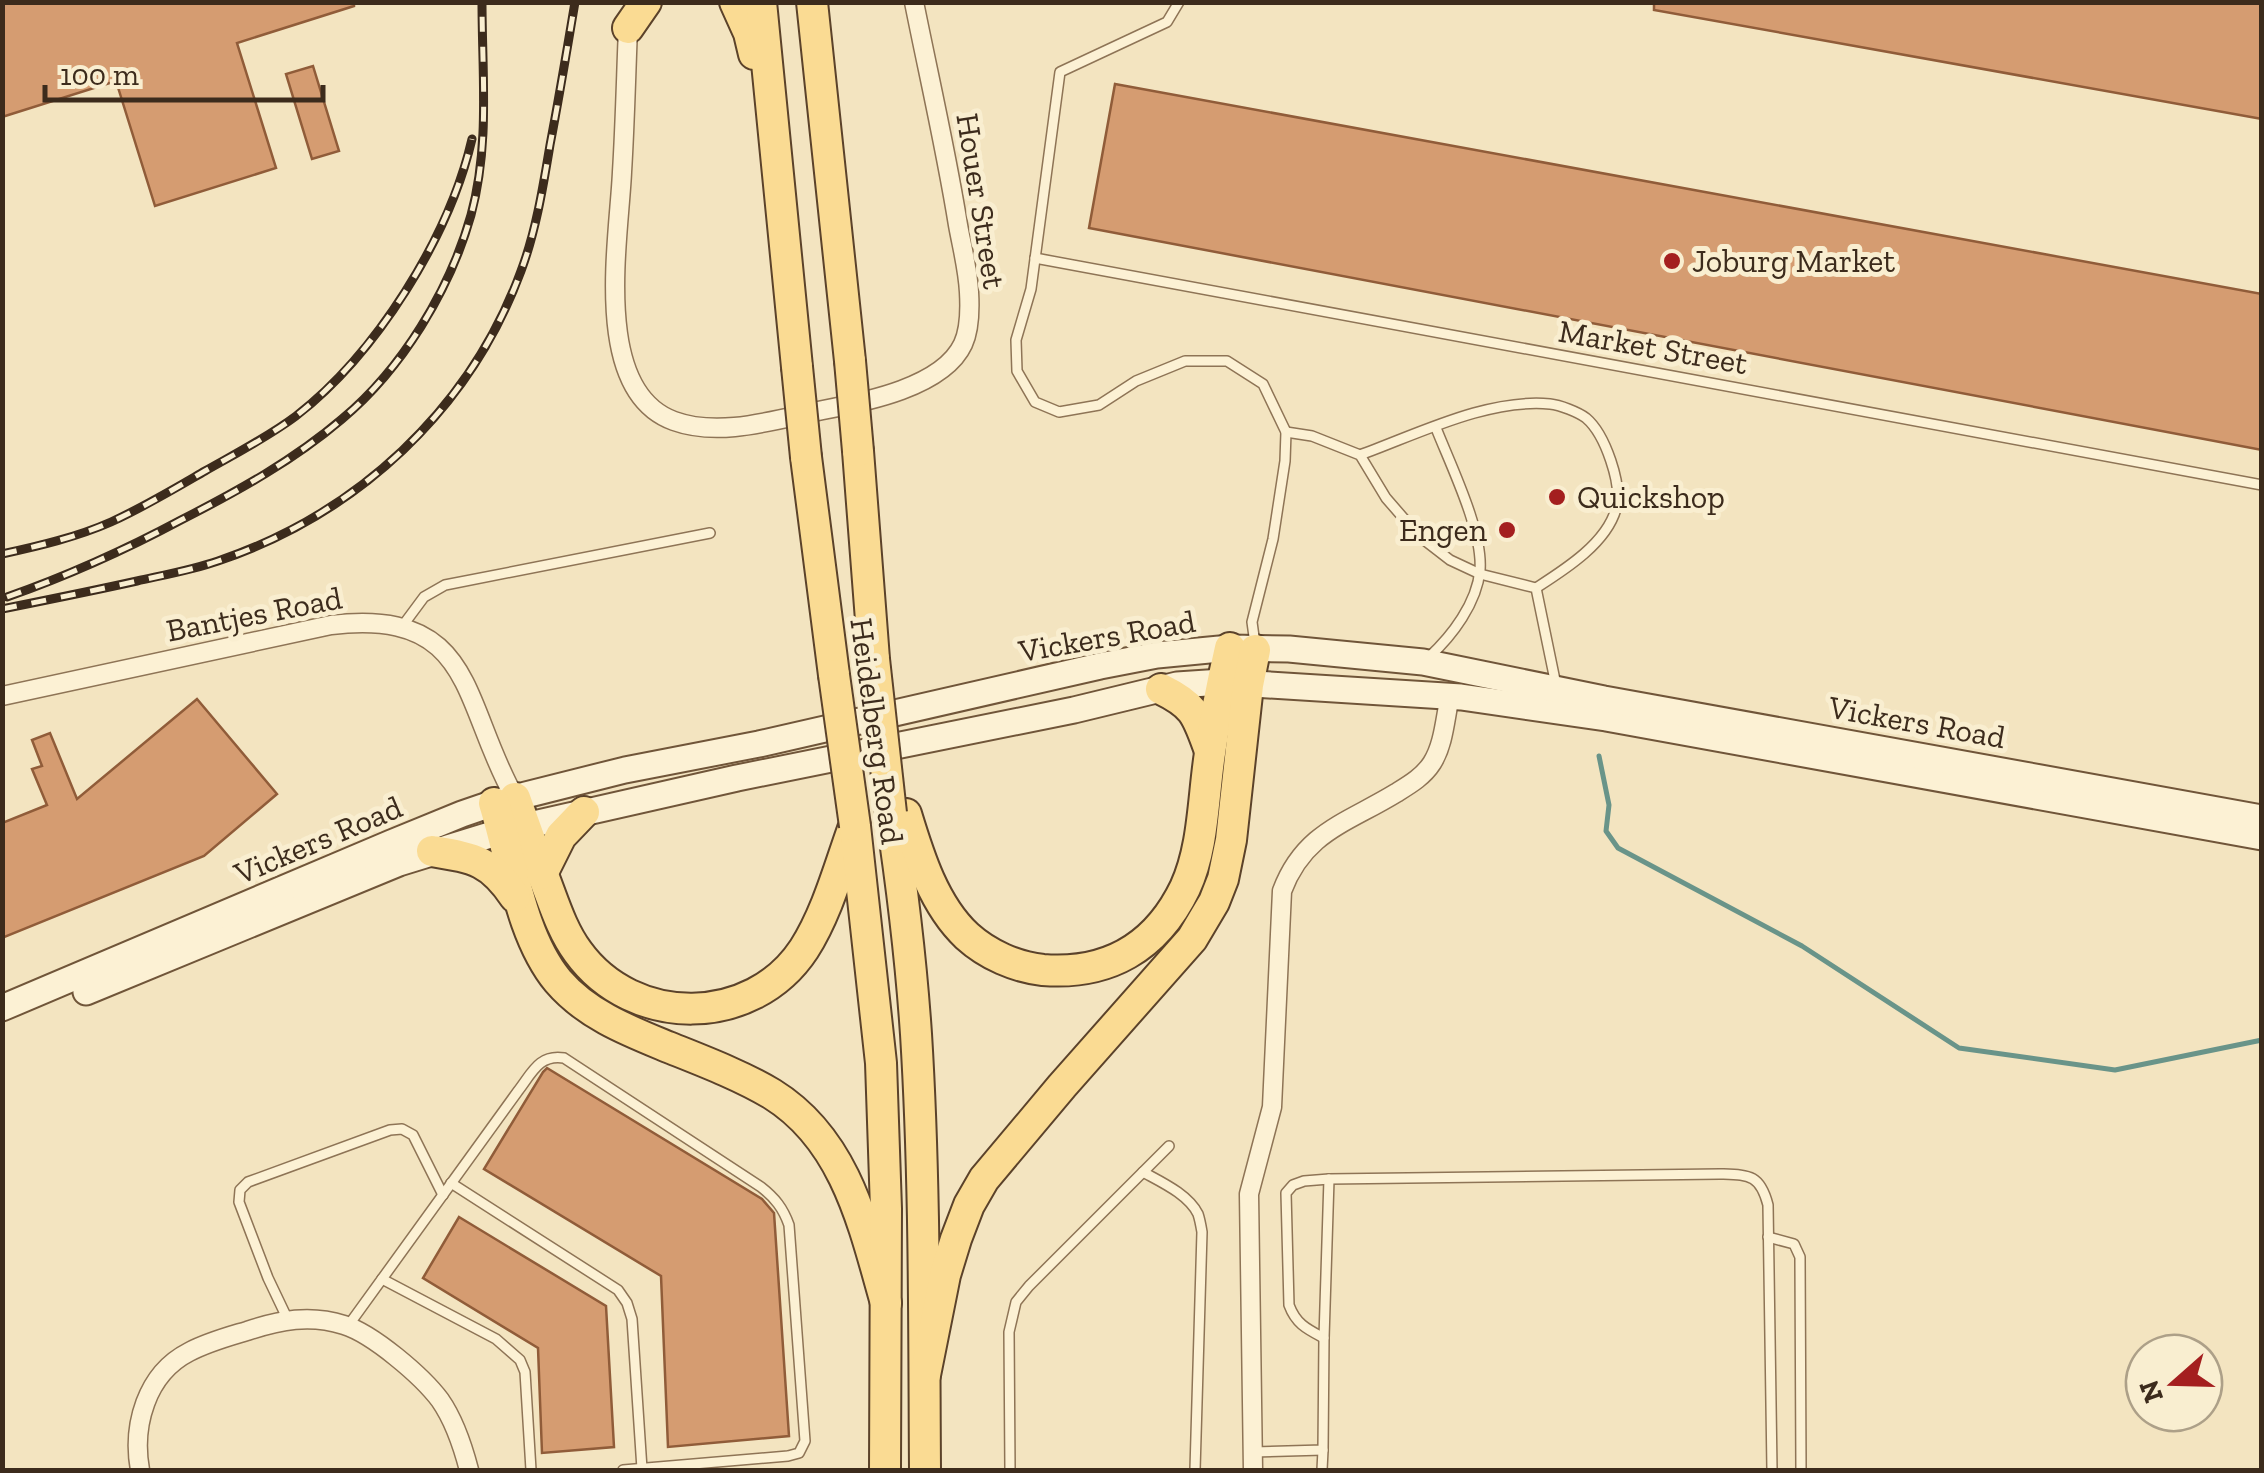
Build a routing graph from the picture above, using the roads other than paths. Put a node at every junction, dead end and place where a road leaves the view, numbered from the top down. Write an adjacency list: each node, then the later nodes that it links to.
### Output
1 (646, 2): 7 (main road)
2 (735, 2): 8 (main road)
3 (761, 2): 8 (main road, Heidelberg Road)
4 (812, 2): 26 (main road, Heidelberg Road, bridge)
5 (914, 2): 7 (street, Houer Street)
6 (1180, 2): 9 (lane)
7 (628, 15)
8 (777, 150): 30 (main road, Heidelberg Road, bridge)
9 (1035, 258): 11 (lane); 13 (lane, Market Street)
10 (1436, 428): 12 (lane); 15 (lane); 16 (lane)
11 (1286, 432): 12 (lane); 18 (lane)
12 (1360, 456): 15 (lane)
13 (2262, 485)
14 (710, 533): 17 (lane)
15 (1480, 574): 16 (lane); 19 (lane)
16 (1536, 588): 21 (lane)
17 (401, 628): 23 (street, Bantjes Road); 28 (street, Bantjes Road)
18 (1246, 640): 19 (main road, Vickers Road); 20 (main road); 28 (main road, Vickers Road)
19 (1423, 662): 21 (main road, Vickers Road)
20 (1235, 683): 22 (main road, Vickers Road); 24 (main road, Vickers Road); 25 (main road); 48 (main road)
21 (1556, 688): 29 (main road, Vickers Road)
22 (1161, 689): 25 (main road); 27 (main road, Vickers Road)
23 (2, 696)
24 (1450, 696): 31 (main road, Vickers Road); 50 (street)
25 (1210, 751): 26 (main road)
26 (897, 808): 48 (main road, Heidelberg Road)
27 (584, 812): 28 (main road, Vickers Road); 33 (main road)
28 (509, 814): 32 (main road, Vickers Road); 33 (main road); 34 (main road); 35 (main road, Vickers Road)
29 (2262, 818)
30 (854, 826): 33 (main road); 44 (main road, Heidelberg Road)
31 (2262, 836)
32 (432, 851): 34 (main road); 36 (main road, Vickers Road)
33 (542, 874)
34 (523, 908): 44 (main road)
35 (2, 1008)
36 (2, 1026)
37 (1170, 1146): 38 (lane)
38 (1143, 1172): 58 (lane); 59 (lane)
39 (1329, 1180): 42 (lane); 47 (lane); 47 (lane)
40 (452, 1183): 41 (lane); 51 (lane); 51 (lane)
41 (443, 1195): 43 (lane); 45 (lane)
42 (1768, 1237): 61 (lane); 62 (lane)
43 (382, 1278): 46 (lane); 54 (lane)
44 (886, 1303): 56 (main road, Heidelberg Road)
45 (288, 1320): 46 (street); 52 (street)
46 (348, 1326): 53 (street)
47 (1324, 1338): 49 (lane)
48 (924, 1376): 57 (main road, Heidelberg Road)
49 (1323, 1450): 50 (lane); 60 (lane)
50 (1253, 1461)
51 (642, 1469): 55 (lane)
52 (140, 1470)
53 (469, 1470)
54 (531, 1470)
55 (622, 1470)
56 (884, 1470)
57 (925, 1470)
58 (1010, 1470)
59 (1195, 1470)
60 (1322, 1470)
61 (1772, 1470)
62 (1801, 1470)

